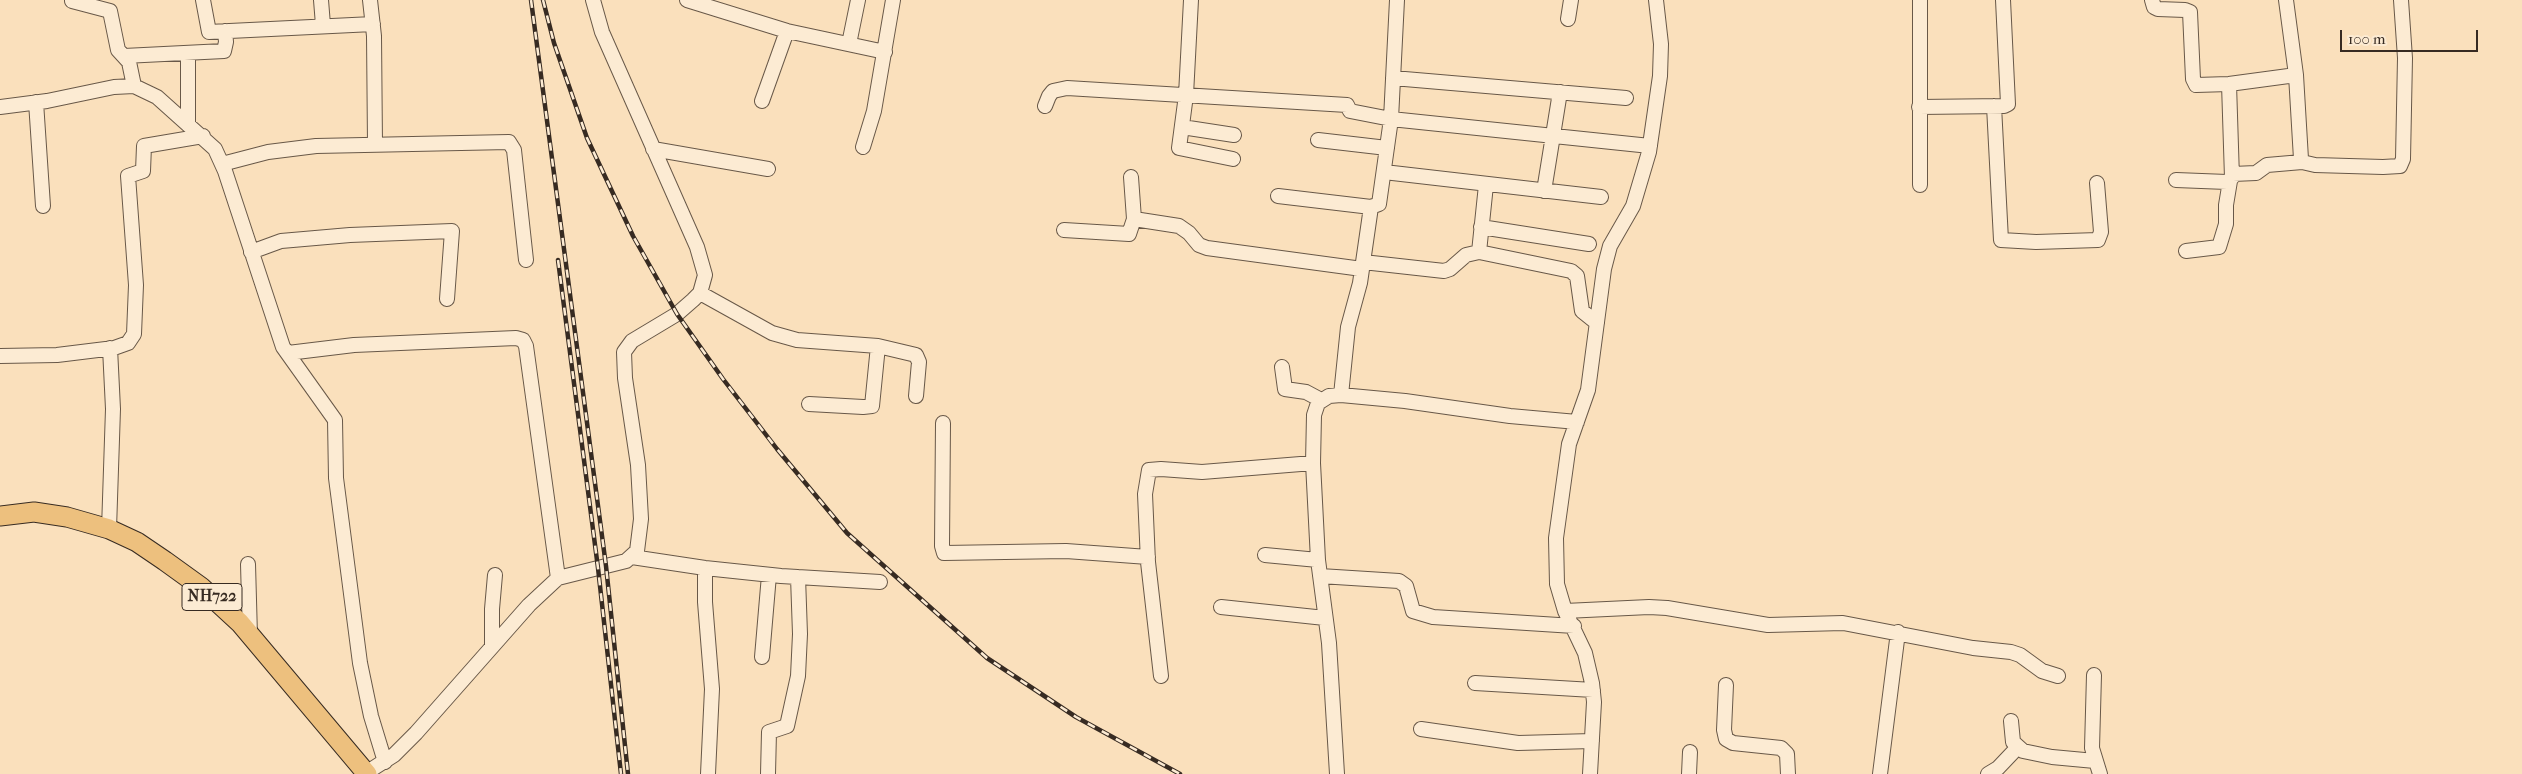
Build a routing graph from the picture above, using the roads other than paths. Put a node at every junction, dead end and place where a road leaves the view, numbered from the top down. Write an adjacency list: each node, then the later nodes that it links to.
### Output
1 (203, 0): 23 (street)
2 (321, 0): 22 (street)
3 (370, 0): 21 (street)
4 (593, 0): 53 (street)
5 (687, 0): 19 (street)
6 (858, 0): 25 (street)
7 (893, 0): 26 (street)
8 (1191, 0): 34 (street)
9 (1397, 0): 30 (street)
10 (1571, 0): 20 (street)
11 (1656, 0): 50 (street)
12 (1920, 0): 41 (street)
13 (2003, 0): 40 (street)
14 (2152, 0): 31 (street)
15 (2286, 0): 29 (street)
16 (2401, 0): 55 (street)
17 (72, 2): 18 (street)
18 (109, 5): 28 (street)
19 (718, 5): 24 (street)
20 (1568, 19)
21 (373, 24): 22 (street); 49 (street)
22 (323, 26): 23 (street)
23 (225, 31): 27 (street)
24 (787, 31): 25 (street); 36 (street)
25 (849, 44): 26 (street)
26 (885, 52): 51 (street)
27 (188, 54): 28 (street); 43 (street)
28 (124, 56): 32 (street)
29 (2296, 75): 31 (street); 55 (street)
30 (1393, 78): 33 (street); 42 (street)
31 (2229, 84): 60 (street)
32 (134, 86): 37 (street); 43 (street)
33 (1560, 92): 35 (street); 47 (street)
34 (1186, 95): 39 (street); 42 (street); 44 (street)
35 (1626, 98)
36 (762, 101)
37 (36, 102): 38 (street); 68 (street)
38 (0, 106)
39 (1045, 106)
40 (1994, 106): 41 (street); 62 (street)
41 (1919, 107): 64 (street)
42 (1391, 119): 47 (street); 52 (street)
43 (188, 123): 46 (street)
44 (1182, 127): 45 (street); 54 (street)
45 (1234, 135)
46 (203, 136): 56 (street); 83 (street)
47 (1555, 136): 50 (street); 65 (street)
48 (1318, 140): 52 (street)
49 (375, 144): 56 (street); 77 (street)
50 (1650, 146): 81 (street)
51 (863, 147)
52 (1388, 148): 58 (street)
53 (653, 149): 57 (street); 79 (street)
54 (1233, 160)
55 (2302, 162): 60 (street)
56 (222, 164): 74 (street)
57 (768, 169)
58 (1384, 172): 63 (street); 69 (street)
59 (1131, 177): 70 (street)
60 (2231, 178): 61 (street); 76 (street)
61 (2176, 180)
62 (2097, 184)
63 (1486, 185): 65 (street); 71 (street)
64 (1920, 185)
65 (1544, 191): 67 (street)
66 (1278, 196): 69 (street)
67 (1601, 197)
68 (43, 206)
69 (1371, 207): 78 (street)
70 (1134, 219): 72 (street); 78 (street)
71 (1481, 227): 73 (street); 75 (street)
72 (1064, 230)
73 (1589, 244)
74 (251, 252): 80 (street); 84 (street)
75 (1479, 252): 78 (street); 81 (street)
76 (2186, 252)
77 (526, 260)
78 (1362, 266): 87 (street)
79 (700, 293): 82 (street); 97 (street)
80 (447, 299)
81 (1597, 323): 91 (street)
82 (878, 346): 88 (street); 90 (street)
83 (110, 348): 85 (street); 95 (street)
84 (288, 353): 105 (street); 127 (street)
85 (0, 356)
86 (1282, 367): 89 (street)
87 (1341, 395): 89 (street); 91 (street)
88 (916, 396)
89 (1320, 400): 93 (street)
90 (809, 404)
91 (1577, 422): 109 (street)
92 (944, 423): 98 (street)
93 (1313, 463): 98 (street); 99 (street)
94 (0, 516): 95 (highway, NH722)
95 (109, 529): 113 (highway, NH722)
96 (1264, 555): 99 (street)
97 (632, 557): 101 (street); 105 (street)
98 (1148, 557): 117 (street)
99 (1318, 560): 104 (street)
100 (248, 564): 113 (street)
101 (705, 568): 103 (street); 130 (street)
102 (496, 575): 114 (street)
103 (769, 575): 106 (street); 115 (street)
104 (1320, 576): 110 (street); 111 (street)
105 (558, 578): 114 (street)
106 (798, 578): 107 (street); 131 (street)
107 (880, 582)
108 (1221, 607): 110 (street)
109 (1565, 611): 111 (street); 112 (street)
110 (1326, 618): 132 (street)
111 (1574, 626): 121 (street)
112 (1898, 632): 118 (street); 136 (street)
113 (250, 636): 129 (highway, NH722)
114 (492, 646): 127 (street)
115 (762, 657)
116 (2094, 675): 128 (street)
117 (1161, 676)
118 (2058, 676)
119 (1475, 683): 121 (street)
120 (1726, 685): 135 (street)
121 (1592, 690): 124 (street)
122 (2011, 721): 125 (street)
123 (1421, 730): 124 (street)
124 (1592, 741): 133 (street)
125 (2017, 748): 128 (street); 137 (street)
126 (1690, 752): 134 (street)
127 (385, 762): 129 (street)
128 (2098, 768)
129 (367, 774)
130 (708, 774)
131 (768, 774)
132 (1337, 774)
133 (1590, 774)
134 (1689, 774)
135 (1788, 774)
136 (1880, 774)
137 (1988, 774)

